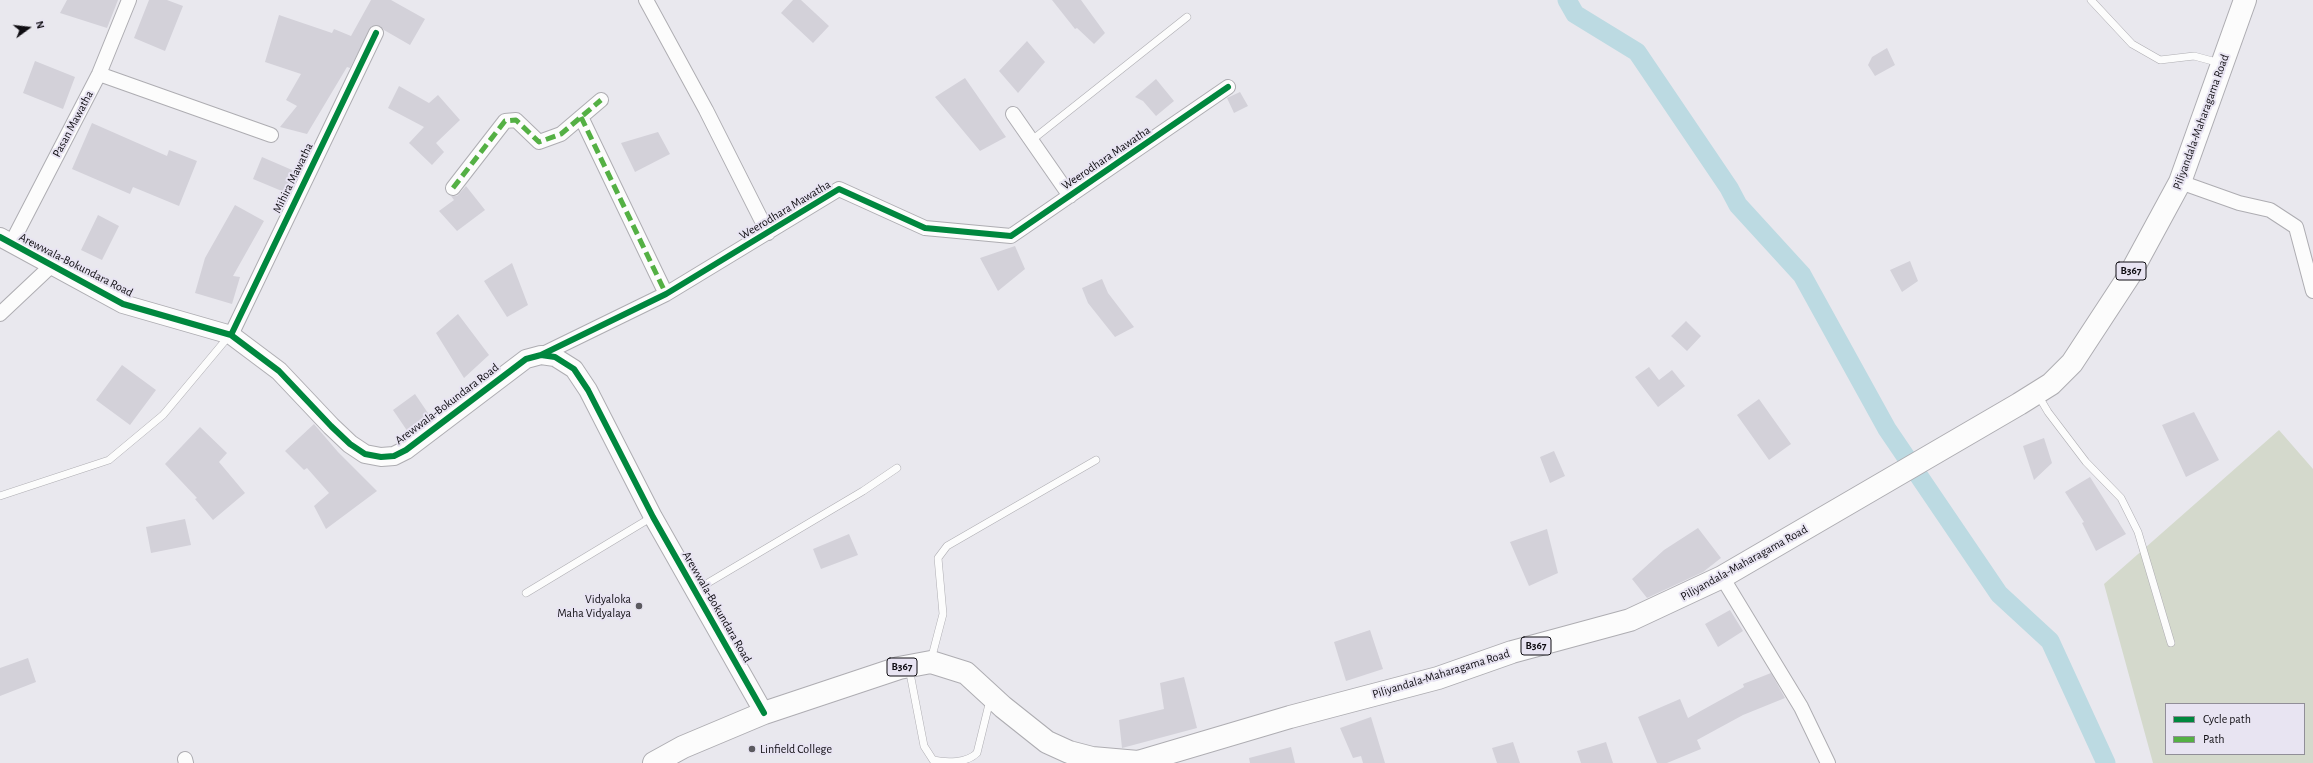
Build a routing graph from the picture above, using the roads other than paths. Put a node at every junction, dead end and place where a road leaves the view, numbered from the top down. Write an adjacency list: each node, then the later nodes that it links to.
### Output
1 (129, 0): 8 (street, Pasan Mawatha)
2 (646, 0): 18 (street)
3 (2091, 0): 7 (lane)
4 (2245, 0): 7 (main road, Piliyandala-Maharagama Road / B367)
5 (1187, 17): 14 (lane)
6 (376, 33): 24 (street, Mihira Mawatha)
7 (2222, 64): 15 (main road, Piliyandala-Maharagama Road / B367)
8 (99, 74): 13 (street); 19 (street, Pasan Mawatha)
9 (1228, 87): 17 (street, Weerodhara Mawatha)
10 (601, 100): 12 (street)
11 (1014, 114): 14 (street)
12 (581, 117): 16 (street); 22 (street)
13 (271, 135)
14 (1032, 140): 17 (street)
15 (2180, 182): 21 (street); 26 (main road, Piliyandala-Maharagama Road / B367)
16 (453, 188)
17 (1070, 196): 18 (street, Weerodhara Mawatha)
18 (768, 233): 22 (street, Weerodhara Mawatha)
19 (5, 240): 20 (street, Arewwala-Bokundara Road)
20 (51, 266): 23 (street); 24 (street, Arewwala-Bokundara Road)
21 (2313, 291)
22 (666, 294): 25 (street, Weerodhara Mawatha)
23 (0, 314)
24 (231, 335): 25 (street, Arewwala-Bokundara Road); 29 (lane)
25 (541, 355): 30 (street, Arewwala-Bokundara Road)
26 (2037, 393): 31 (main road, Piliyandala-Maharagama Road / B367); 34 (lane)
27 (1096, 460): 35 (lane)
28 (898, 468): 32 (lane)
29 (0, 496)
30 (653, 516): 32 (street, Arewwala-Bokundara Road); 33 (lane)
31 (1722, 577): 40 (main road, Piliyandala-Maharagama Road / B367); 41 (street)
32 (696, 590): 38 (street, Arewwala-Bokundara Road)
33 (526, 593)
34 (2171, 643)
35 (931, 662): 36 (main road, Piliyandala-Maharagama Road / B367); 37 (main road, Piliyandala-Maharagama Road / B367)
36 (908, 666): 37 (lane); 38 (main road, Piliyandala-Maharagama Road / B367)
37 (991, 695): 40 (main road, Piliyandala-Maharagama Road / B367)
38 (764, 713): 39 (main road, Piliyandala-Maharagama Road / B367)
39 (654, 763)
40 (1139, 763)
41 (1828, 763)

